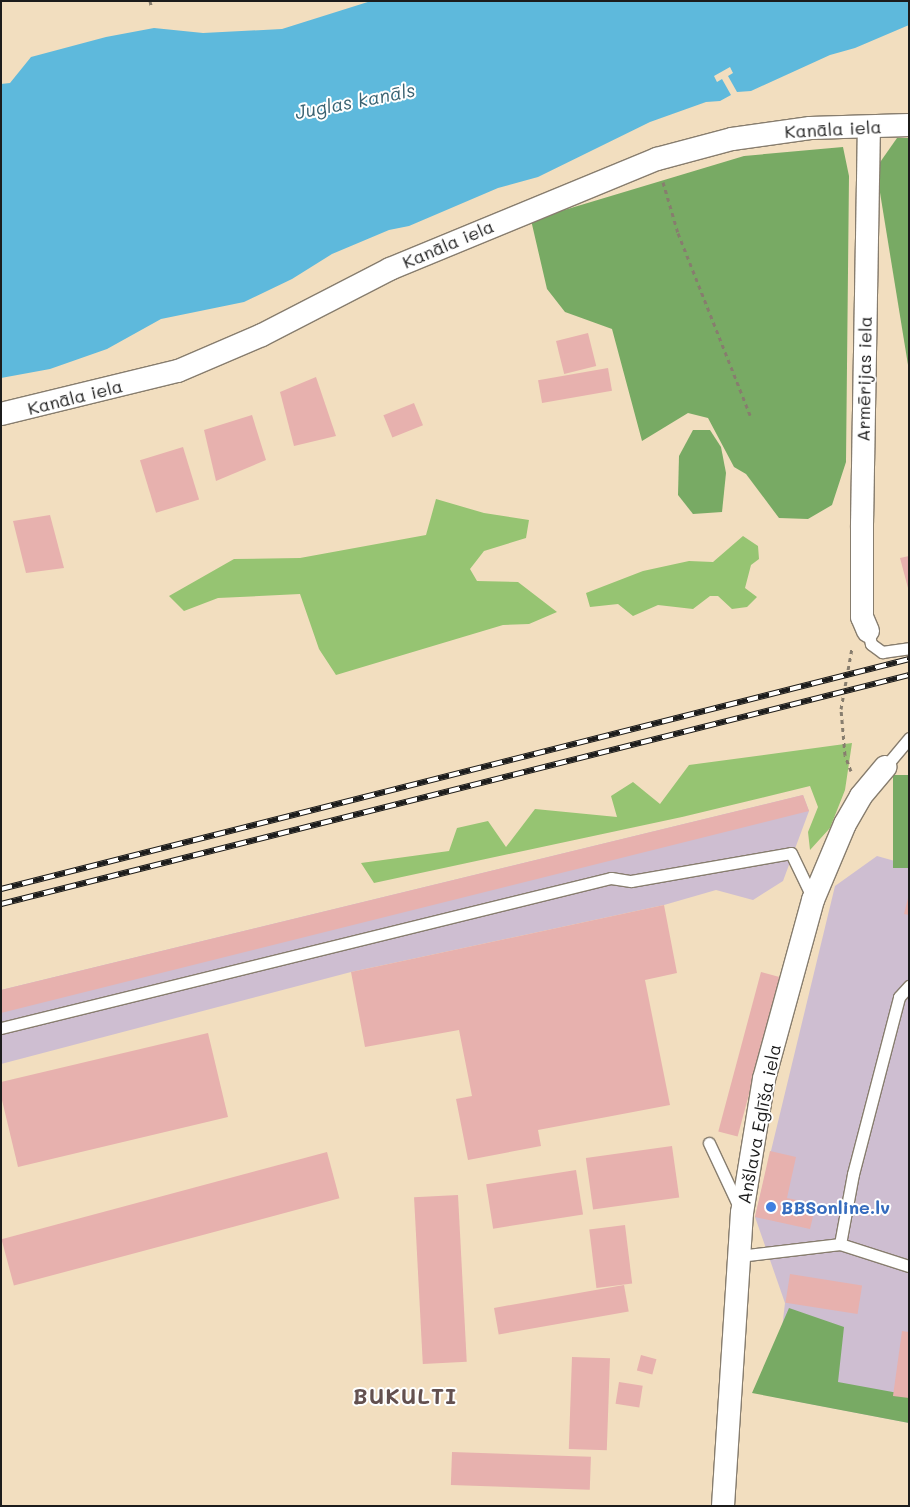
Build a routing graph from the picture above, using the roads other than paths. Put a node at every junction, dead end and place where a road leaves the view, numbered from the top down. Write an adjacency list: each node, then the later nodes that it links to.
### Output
1 (909, 126): 2 (street, Kanāla iela)
2 (869, 127): 3 (street, Kanāla iela); 4 (street, Armērijas iela)
3 (1, 414)
4 (868, 631): 5 (lane)
5 (909, 648)
6 (909, 738): 7 (lane)
7 (886, 767): 8 (street, Anšlava Eglīša iela)
8 (814, 900): 10 (lane); 12 (street, Anšlava Eglīša iela)
9 (909, 986): 13 (lane)
10 (1, 1028)
11 (709, 1143): 12 (lane)
12 (742, 1213): 14 (street, Anšlava Eglīša iela)
13 (840, 1244): 14 (lane); 15 (lane)
14 (739, 1256): 16 (street, Anšlava Eglīša iela)
15 (909, 1266)
16 (723, 1506)

